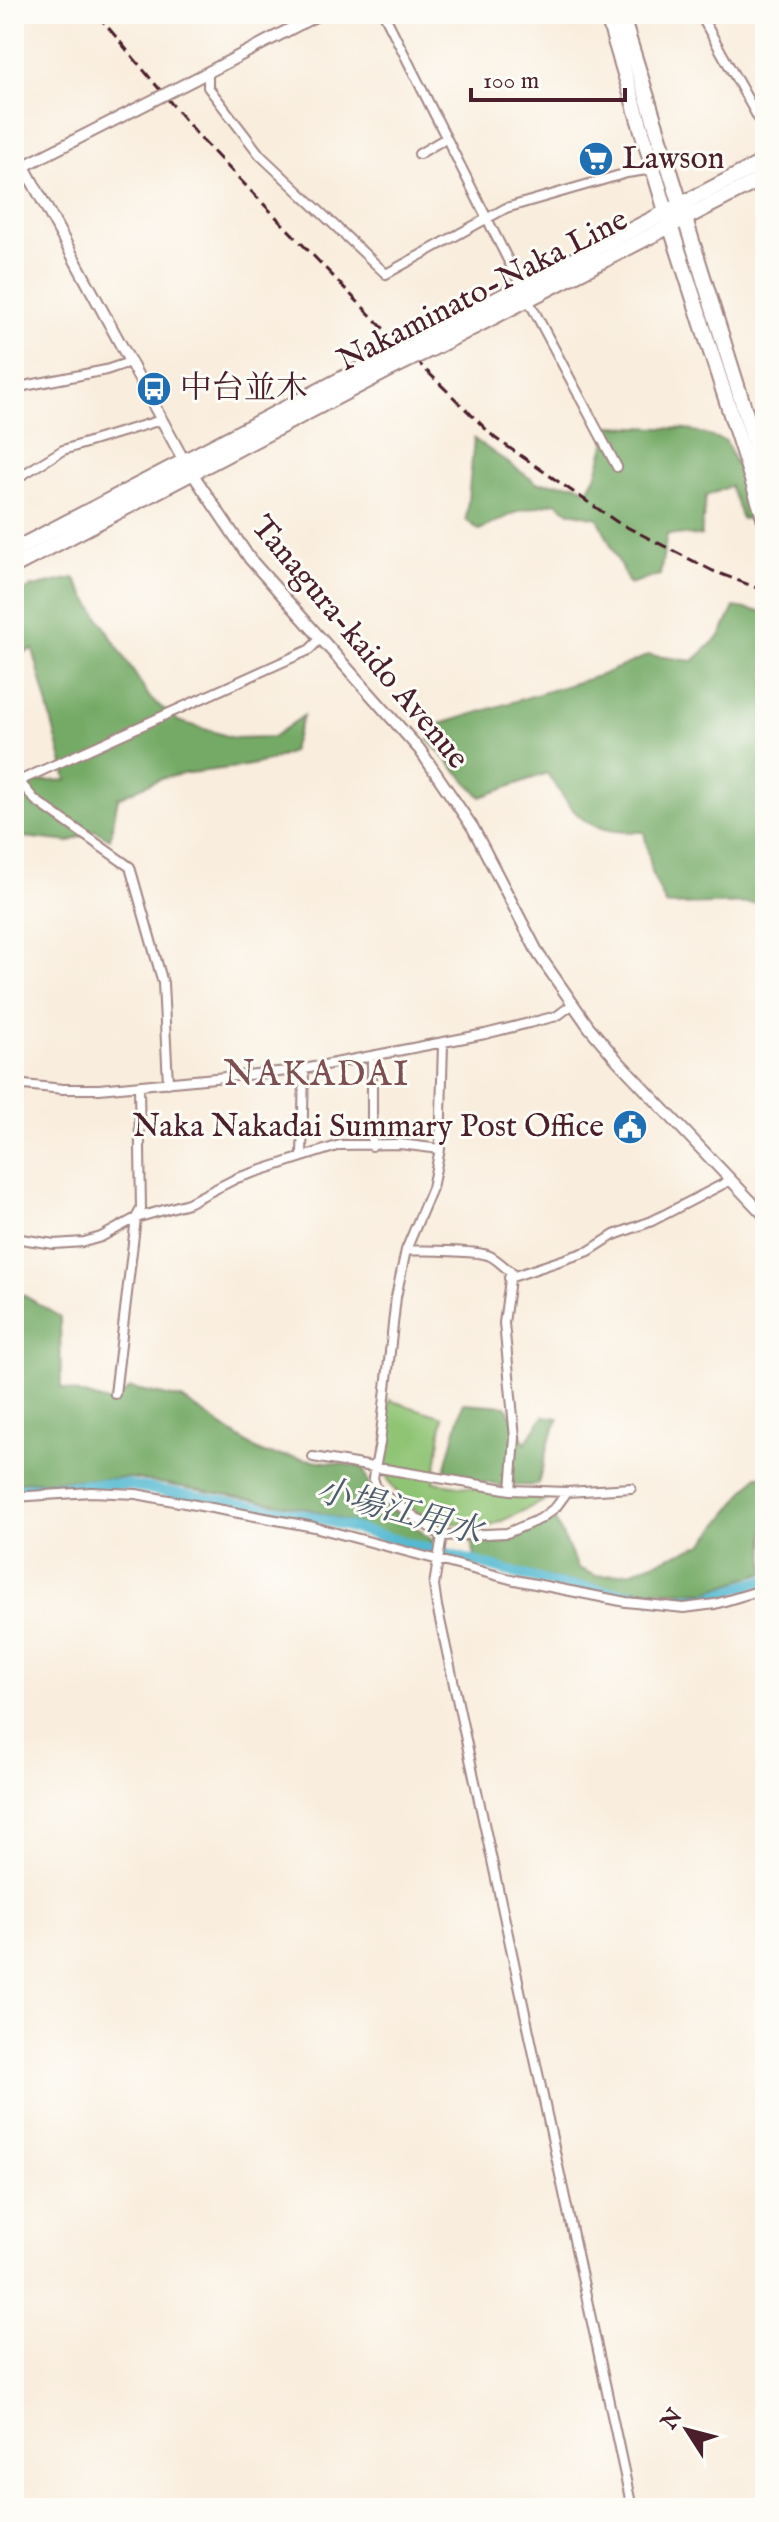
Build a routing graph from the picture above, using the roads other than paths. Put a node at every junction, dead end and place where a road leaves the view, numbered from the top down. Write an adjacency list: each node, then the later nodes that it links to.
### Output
1 (319, 14): 6 (street)
2 (384, 14): 8 (street)
3 (607, 14): 13 (main road)
4 (621, 14): 15 (main road)
5 (700, 14): 7 (street)
6 (208, 72): 12 (street, bridge); 17 (street)
7 (765, 130)
8 (446, 138): 10 (street); 17 (street)
9 (14, 148): 12 (street, Tanagura-kaido Avenue)
10 (419, 154)
11 (765, 161): 15 (main road, Nakaminato-Naka Line)
12 (24, 166): 21 (street, Tanagura-kaido Avenue)
13 (654, 169): 16 (main road); 17 (street)
14 (765, 177): 18 (main road, Nakaminato-Naka Line)
15 (682, 203): 16 (main road, Nakaminato-Naka Line); 18 (main road)
16 (666, 212): 19 (main road); 20 (main road, Nakaminato-Naka Line)
17 (487, 218): 20 (street)
18 (686, 219): 19 (main road, Nakaminato-Naka Line); 26 (main road)
19 (671, 228): 20 (main road, Nakaminato-Naka Line); 28 (main road)
20 (525, 293): 24 (street); 25 (main road, Nakaminato-Naka Line, bridge)
21 (130, 362): 22 (street); 23 (street, Tanagura-kaido Avenue)
22 (14, 388)
23 (161, 420): 25 (street, Tanagura-kaido Avenue); 27 (street)
24 (617, 467)
25 (188, 468): 29 (main road, Nakaminato-Naka Line); 30 (main road, Nakaminato-Naka Line); 31 (street, Tanagura-kaido Avenue)
26 (765, 475)
27 (14, 480)
28 (765, 520)
29 (14, 550)
30 (14, 566)
31 (320, 639): 33 (street); 34 (street, Tanagura-kaido Avenue)
32 (14, 769): 33 (street)
33 (19, 781): 38 (street)
34 (573, 1004): 35 (street); 44 (street, Tanagura-kaido Avenue)
35 (443, 1044): 36 (street); 42 (street)
36 (372, 1058): 37 (street); 41 (street)
37 (304, 1069): 38 (street); 43 (street)
38 (168, 1083): 40 (street)
39 (14, 1084): 40 (street)
40 (139, 1086): 46 (street)
41 (372, 1146): 42 (street); 43 (street)
42 (440, 1149): 48 (street)
43 (302, 1156): 46 (street)
44 (731, 1180): 45 (street, Tanagura-kaido Avenue); 49 (street)
45 (765, 1216)
46 (136, 1218): 47 (street); 50 (street)
47 (14, 1238)
48 (406, 1250): 49 (street); 52 (street)
49 (509, 1278): 54 (street)
50 (115, 1394)
51 (313, 1457): 52 (street)
52 (375, 1466): 54 (street); 57 (street)
53 (631, 1488): 55 (street)
54 (511, 1490): 55 (street)
55 (567, 1492): 57 (street)
56 (14, 1497): 58 (street)
57 (442, 1540): 58 (street)
58 (438, 1558): 59 (street); 60 (street)
59 (765, 1589)
60 (632, 2508)

